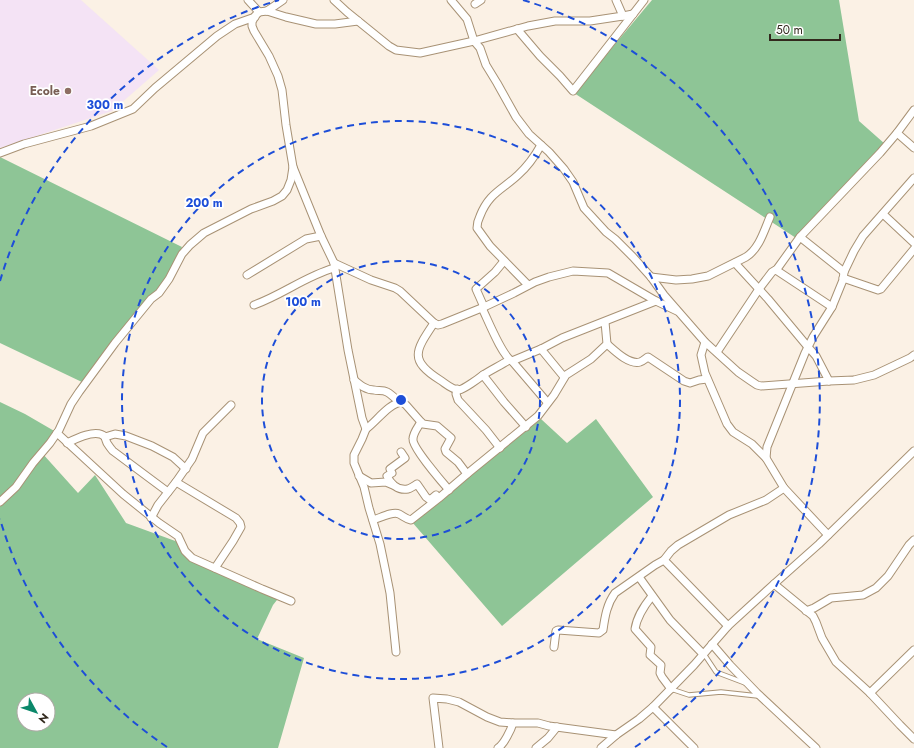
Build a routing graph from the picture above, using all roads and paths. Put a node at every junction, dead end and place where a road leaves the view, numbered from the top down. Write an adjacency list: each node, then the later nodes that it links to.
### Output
1 (248, 0): 8 (street)
2 (283, 0): 7 (street)
3 (334, 0): 11 (street)
4 (451, 0): 13 (street)
5 (616, 0): 10 (street)
6 (644, 0): 9 (street)
7 (267, 11): 8 (street); 11 (street)
8 (257, 14): 18 (street); 19 (street)
9 (633, 14): 10 (street); 12 (street)
10 (623, 16): 12 (street)
11 (358, 21): 13 (street)
12 (517, 29): 13 (street)
13 (474, 40): 16 (street)
14 (914, 110): 15 (street)
15 (897, 133): 17 (street); 24 (street)
16 (541, 145): 27 (street); 33 (street)
17 (914, 148)
18 (0, 153)
19 (293, 167): 23 (street); 63 (street)
20 (914, 178): 21 (street)
21 (883, 214): 25 (street); 32 (street)
22 (770, 217): 28 (street)
23 (321, 236): 29 (street); 31 (street)
24 (800, 237): 30 (street); 32 (street)
25 (914, 243)
26 (914, 249): 32 (street)
27 (504, 261): 34 (street); 39 (street)
28 (735, 263): 33 (street); 35 (street)
29 (334, 266): 37 (street); 42 (street); 53 (street)
30 (776, 270): 35 (street); 38 (street)
31 (247, 275)
32 (844, 275): 38 (street)
33 (651, 277): 40 (street)
34 (528, 286): 36 (street); 39 (street)
35 (759, 289): 45 (street); 47 (street)
36 (656, 301): 40 (street); 41 (street)
37 (254, 305)
38 (832, 307): 45 (street)
39 (483, 308): 42 (street); 49 (street)
40 (680, 313): 43 (street)
41 (605, 322): 44 (street); 46 (street)
42 (434, 323): 56 (street)
43 (705, 342): 47 (street); 52 (street)
44 (606, 344): 51 (street); 52 (street)
45 (808, 346): 54 (street); 55 (street)
46 (541, 349): 49 (street); 51 (street)
47 (717, 352): 55 (street)
48 (914, 355): 54 (street)
49 (511, 361): 50 (street); 58 (street)
50 (483, 375): 56 (street); 61 (street)
51 (564, 377): 58 (street)
52 (708, 379): 69 (street)
53 (354, 380): 57 (street); 62 (street)
54 (830, 381): 55 (street)
55 (792, 383): 69 (street)
56 (457, 390): 66 (street)
57 (399, 402): 60 (street); 62 (street)
58 (547, 402): 61 (street)
59 (231, 405): 70 (street)
60 (421, 422): 71 (street); 76 (street)
61 (526, 427): 66 (street)
62 (366, 429): 72 (street)
63 (57, 433): 65 (street); 78 (street)
64 (105, 438): 65 (street); 70 (street); 77 (street)
65 (67, 443): 79 (street)
66 (500, 448): 71 (street)
67 (914, 451): 81 (street)
68 (401, 452): 74 (street)
69 (766, 458): 75 (street)
70 (186, 469): 73 (street)
71 (467, 474): 76 (street)
72 (360, 476): 74 (street); 80 (street)
73 (176, 482): 77 (street); 84 (street)
74 (393, 485): 76 (street)
75 (784, 488): 81 (street); 83 (street)
76 (448, 490): 80 (street)
77 (168, 492): 79 (street)
78 (0, 502)
79 (151, 518): 84 (street)
80 (373, 520): 94 (street)
81 (828, 535): 86 (street)
82 (914, 540): 89 (street)
83 (664, 560): 85 (street); 90 (street)
84 (215, 568): 88 (street)
85 (639, 577): 87 (street); 92 (street)
86 (774, 584): 89 (street); 90 (street)
87 (652, 596): 95 (street); 97 (street)
88 (291, 601)
89 (806, 611): 98 (street)
90 (728, 626): 91 (street)
91 (712, 644): 95 (street); 96 (street)
92 (554, 647)
93 (914, 650): 98 (street)
94 (396, 652)
95 (703, 654): 96 (lane); 97 (street)
96 (748, 684): 99 (street)
97 (671, 689): 99 (lane); 100 (street)
98 (870, 693): 104 (street)
99 (760, 696): 110 (street)
100 (653, 707): 103 (street); 109 (street)
101 (512, 723): 102 (street); 105 (street); 106 (street)
102 (557, 727): 103 (street); 107 (street)
103 (616, 735): 108 (street)
104 (914, 739)
105 (439, 748)
106 (498, 748)
107 (536, 748)
108 (601, 748)
109 (694, 748)
110 (816, 748)

